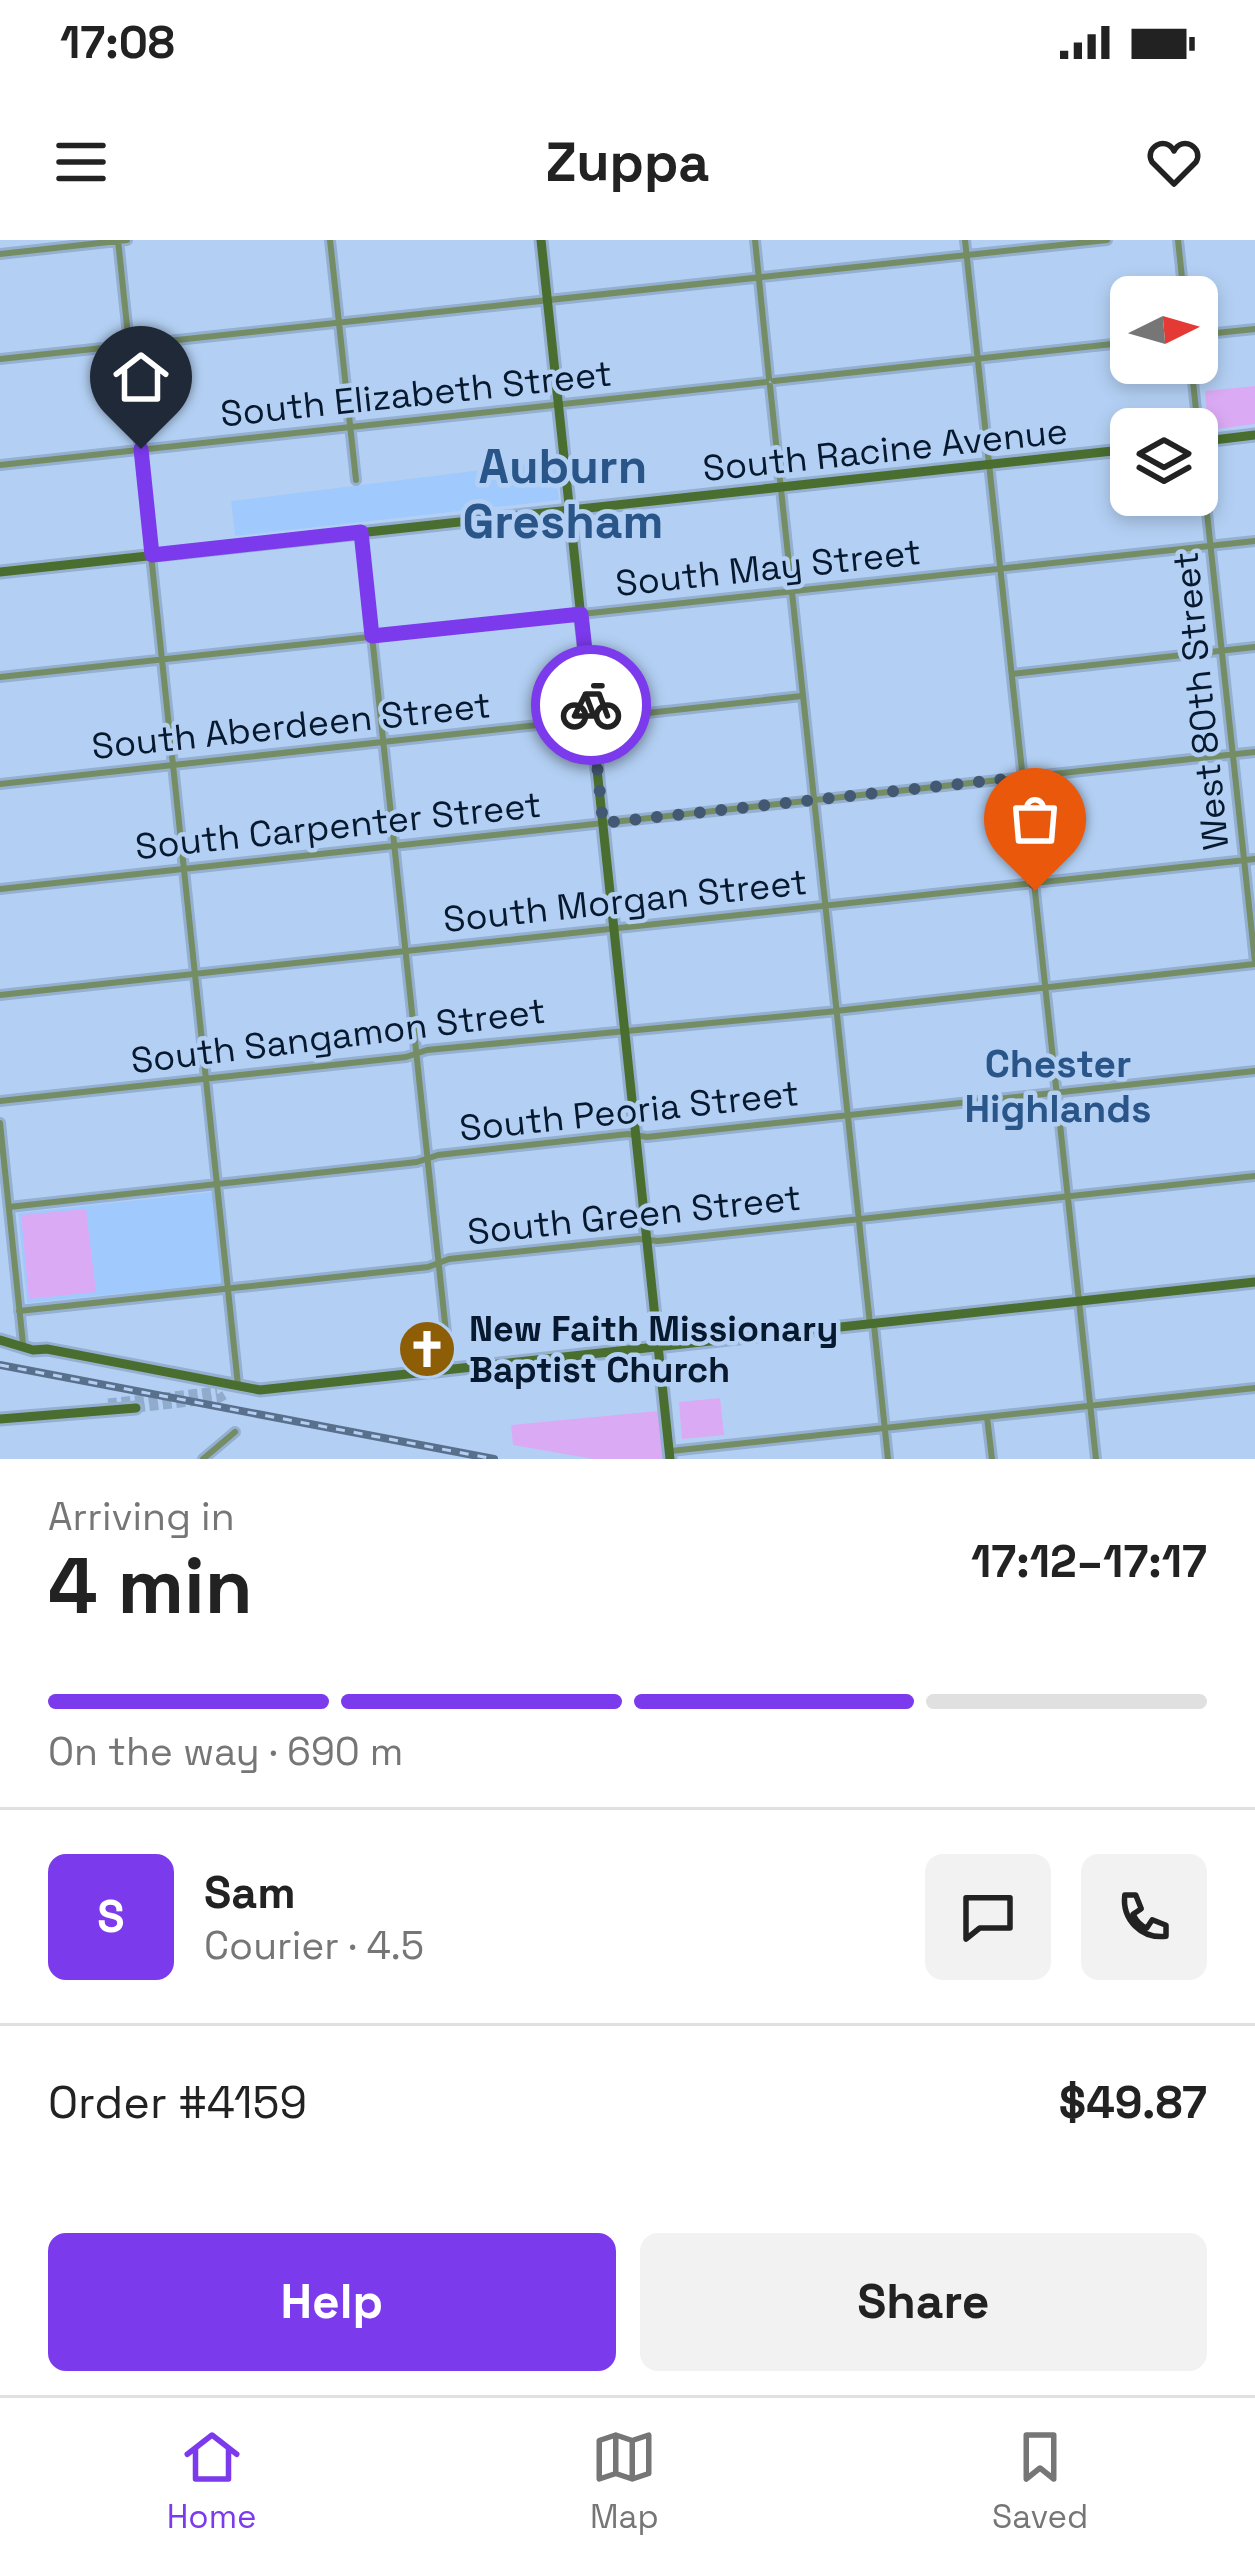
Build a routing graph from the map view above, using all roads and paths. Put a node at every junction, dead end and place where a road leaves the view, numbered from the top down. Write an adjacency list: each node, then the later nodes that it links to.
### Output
1 (118, 240): 2 (street); 9 (street); 18 (street)
2 (127, 240)
3 (330, 240): 14 (street)
4 (541, 240): 13 (street)
5 (754, 240): 12 (street)
6 (965, 240): 10 (street)
7 (1106, 240): 10 (street)
8 (1178, 240): 11 (street)
9 (0, 254)
10 (967, 255): 12 (street); 20 (street)
11 (1182, 276)
12 (759, 278): 13 (street); 21 (street)
13 (547, 300): 14 (street); 22 (street)
14 (339, 323): 18 (street); 23 (street)
15 (1255, 329): 16 (street)
16 (1218, 333)
17 (1110, 344): 20 (street, South Elizabeth Street)
18 (130, 345): 19 (street); 26 (street)
19 (0, 359)
20 (978, 359): 21 (street, South Elizabeth Street); 28 (street)
21 (770, 382): 22 (street, South Elizabeth Street); 31 (street)
22 (559, 404): 23 (street, South Elizabeth Street); 32 (street)
23 (350, 427): 26 (street, South Elizabeth Street); 30 (street)
24 (1255, 435): 25 (street)
25 (1218, 440)
26 (141, 449): 29 (street, South Elizabeth Street); 37 (street)
27 (1110, 451): 28 (street, South Racine Avenue)
28 (989, 464): 31 (street, South Racine Avenue); 38 (street)
29 (0, 465)
30 (356, 480)
31 (781, 487): 32 (street, South Racine Avenue); 40 (street)
32 (570, 510): 34 (street, South Racine Avenue); 41 (street)
33 (1207, 516): 36 (street, West 80th Street)
34 (361, 532): 37 (street, South Racine Avenue); 42 (street)
35 (1255, 541): 36 (street, South May Street)
36 (1210, 546): 38 (street, South May Street); 44 (street, West 80th Street)
37 (152, 555): 39 (street, South Racine Avenue); 45 (street)
38 (1001, 569): 40 (street, South May Street); 46 (street)
39 (0, 572)
40 (792, 591): 41 (street, South May Street); 48 (street)
41 (581, 614): 42 (street, South May Street); 49 (street)
42 (372, 636): 45 (street, South May Street); 50 (street)
43 (1255, 647): 44 (street)
44 (1222, 651): 46 (street); 52 (street, West 80th Street)
45 (163, 661): 47 (street, South May Street); 53 (street)
46 (1012, 674): 54 (street)
47 (0, 677)
48 (803, 696): 49 (street, South Aberdeen Street); 56 (street)
49 (592, 719): 50 (street, South Aberdeen Street); 57 (street)
50 (383, 742): 53 (street, South Aberdeen Street); 58 (street)
51 (1255, 752): 52 (street, South Carpenter Street)
52 (1233, 754): 54 (street, South Carpenter Street); 60 (street, West 80th Street)
53 (174, 765): 55 (street, South Aberdeen Street); 61 (street)
54 (1023, 777): 56 (street, South Carpenter Street); 62 (street)
55 (0, 784)
56 (814, 800): 57 (street, South Carpenter Street); 64 (street)
57 (603, 823): 58 (street, South Carpenter Street); 65 (street)
58 (394, 846): 61 (street, South Carpenter Street); 66 (street)
59 (1255, 859): 60 (street, South Morgan Street)
60 (1244, 860): 62 (street, South Morgan Street); 67 (street, West 80th Street)
61 (185, 868): 63 (street, South Carpenter Street); 68 (street)
62 (1034, 883): 64 (street, South Morgan Street); 69 (street)
63 (0, 889)
64 (825, 905): 65 (street, South Morgan Street); 71 (street)
65 (615, 928): 66 (street, South Morgan Street); 72 (street)
66 (405, 951): 68 (street, South Morgan Street); 73 (street)
67 (1255, 963): 69 (street, South Sangamon Street)
68 (196, 974): 70 (street, South Morgan Street); 75 (street)
69 (1046, 988): 71 (street, South Sangamon Street); 76 (street)
70 (0, 995)
71 (837, 1011): 72 (street, South Sangamon Street); 78 (street)
72 (626, 1031): 73 (street, South Sangamon Street); 80 (street)
73 (416, 1054): 75 (street, South Sangamon Street); 81 (street)
74 (1255, 1071): 76 (street, South Peoria Street)
75 (206, 1079): 77 (street, South Sangamon Street); 83 (street)
76 (1057, 1092): 78 (street, South Peoria Street); 84 (street)
77 (0, 1101)
78 (848, 1115): 80 (street, South Peoria Street); 86 (street)
79 (0, 1123): 85 (street)
80 (637, 1135): 81 (street, South Peoria Street); 87 (street)
81 (428, 1159): 83 (street, South Peoria Street); 88 (street)
82 (1255, 1176): 84 (street, South Green Street)
83 (218, 1184): 85 (street, South Peoria Street); 90 (street)
84 (1068, 1196): 86 (street, South Green Street); 91 (street)
85 (9, 1207): 92 (street)
86 (859, 1219): 87 (street, South Green Street); 93 (street)
87 (648, 1240): 88 (street, South Green Street); 96 (street)
88 (439, 1263): 90 (street, South Green Street); 97 (street)
89 (1255, 1282): 91 (street)
90 (228, 1288): 92 (street, South Green Street); 98 (street)
91 (1079, 1301): 93 (street); 101 (street)
92 (20, 1311): 95 (street)
93 (872, 1324): 96 (street); 105 (street)
94 (0, 1340): 95 (street)
95 (23, 1345): 98 (street)
96 (660, 1347): 97 (street); 107 (street)
97 (450, 1370): 98 (street)
98 (238, 1385): 100 (street)
99 (1255, 1388): 101 (street)
100 (223, 1392)
101 (1091, 1406): 103 (street); 111 (street)
102 (136, 1408): 104 (street)
103 (987, 1417): 105 (street); 110 (street)
104 (0, 1419)
105 (885, 1428): 107 (street); 109 (street)
106 (235, 1432): 108 (street)
107 (672, 1456)
108 (203, 1459)
109 (888, 1459)
110 (992, 1459)
111 (1096, 1459)

